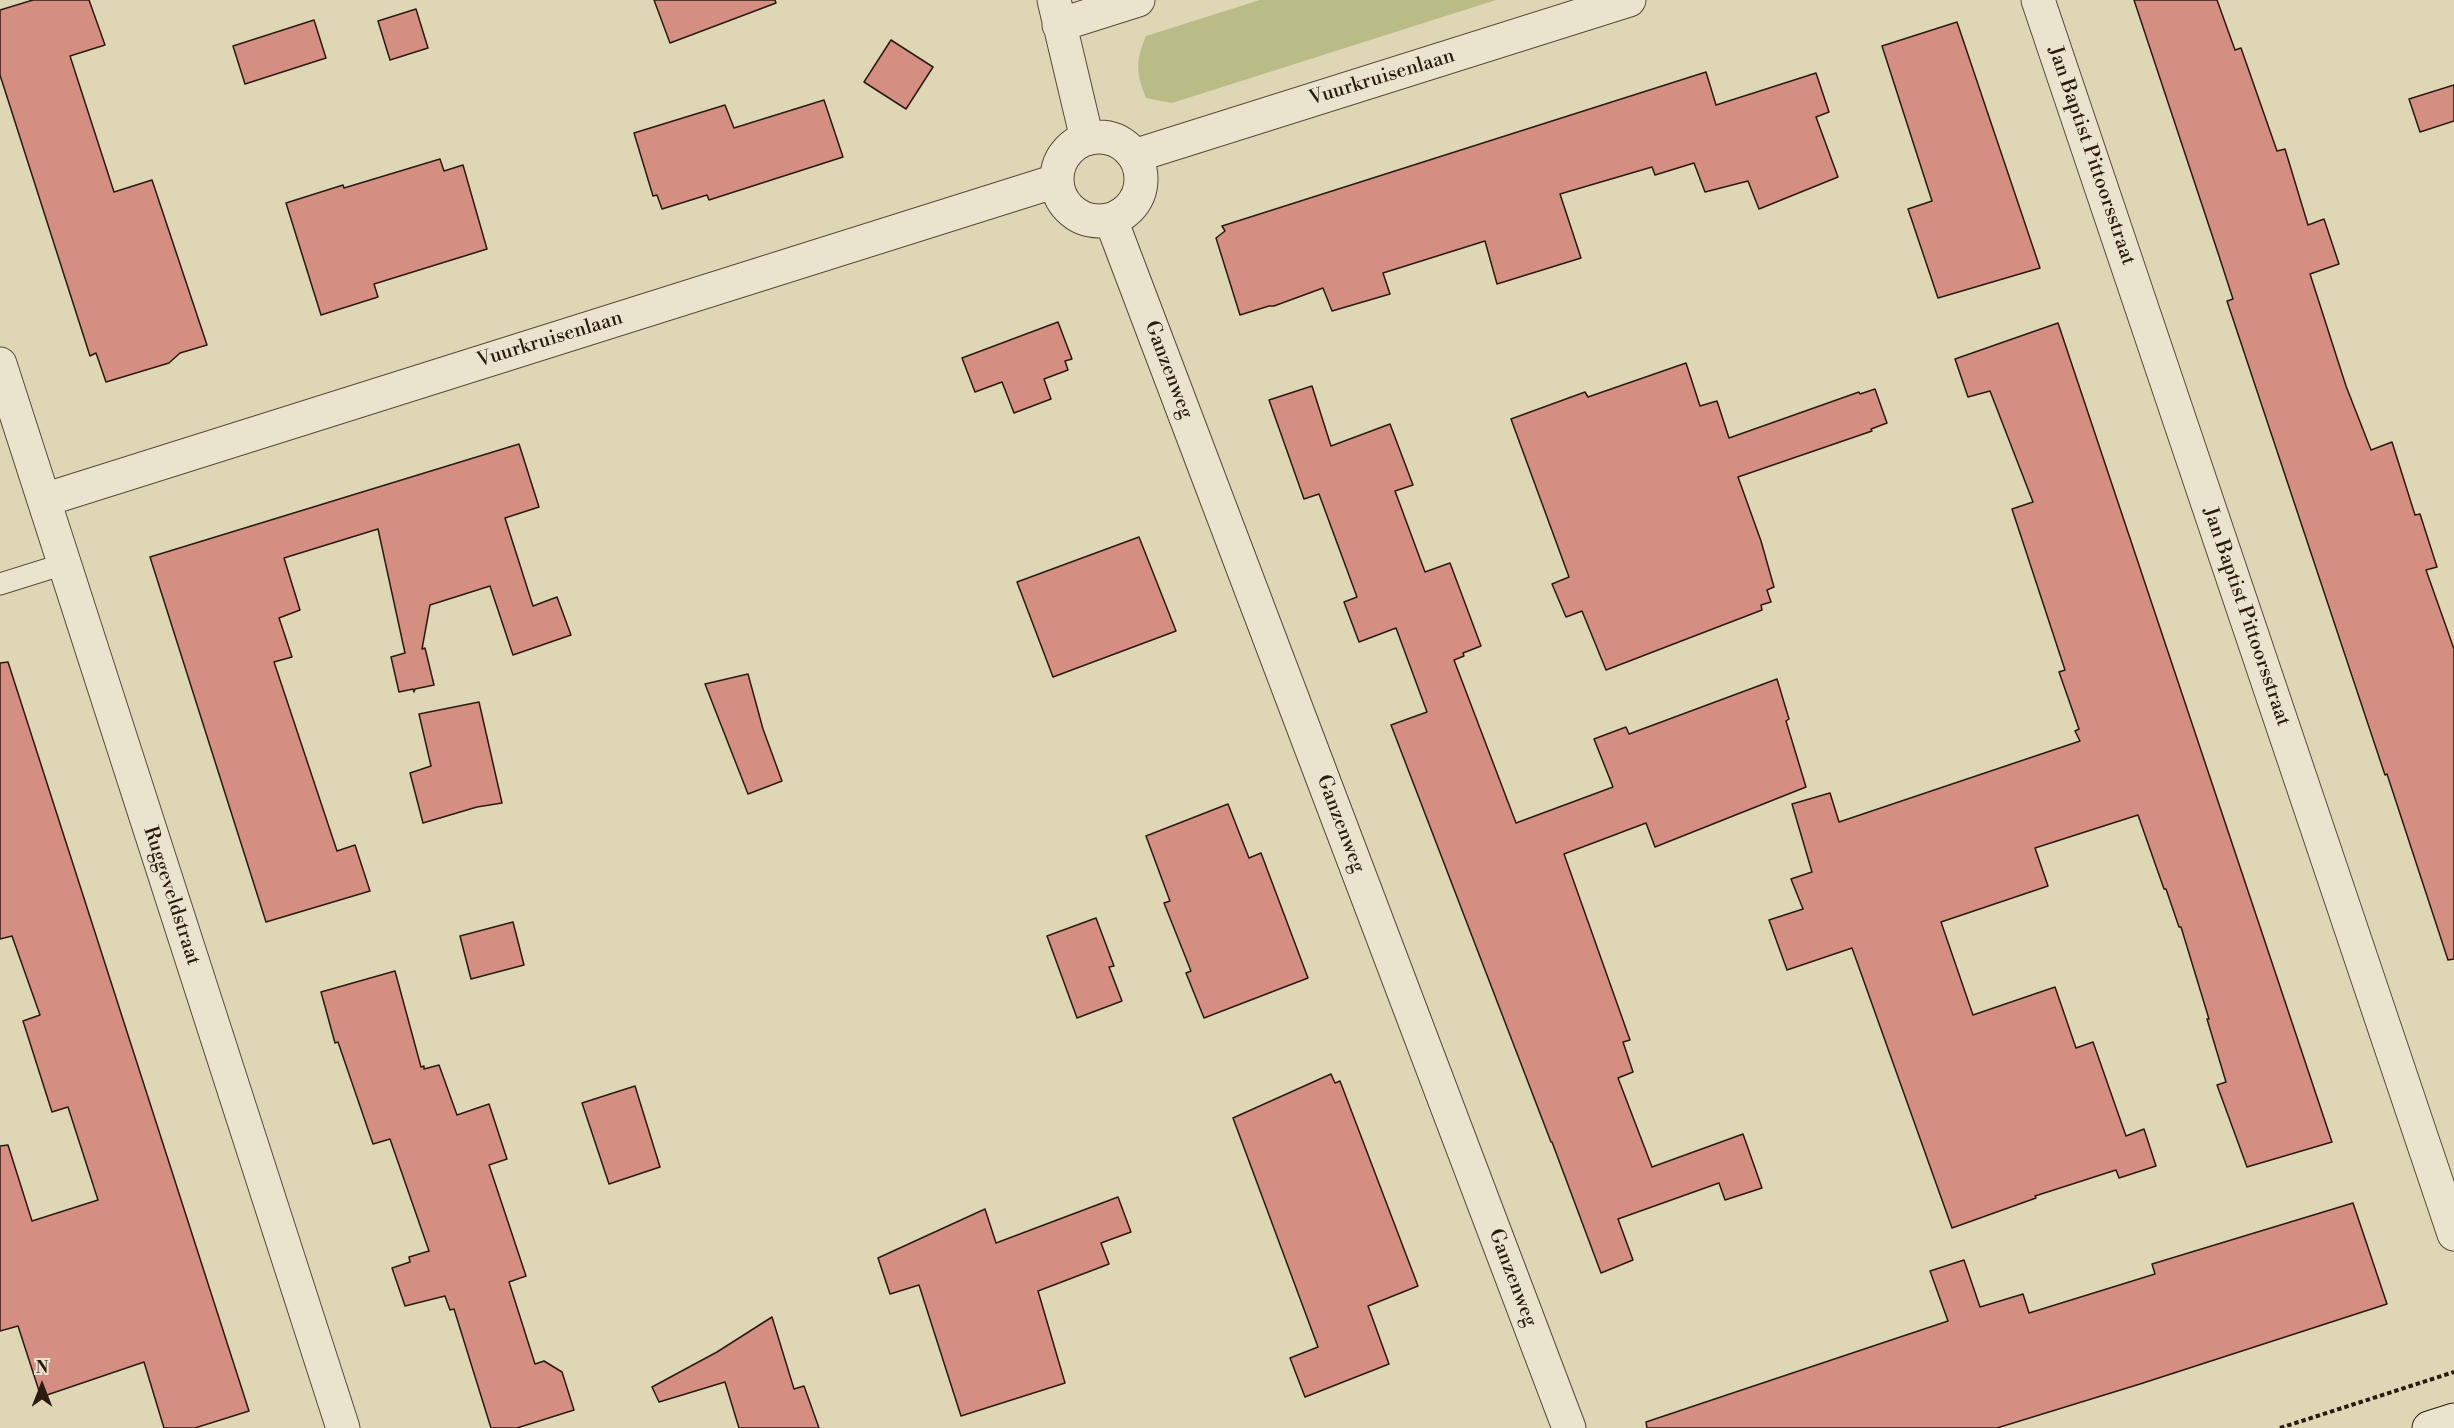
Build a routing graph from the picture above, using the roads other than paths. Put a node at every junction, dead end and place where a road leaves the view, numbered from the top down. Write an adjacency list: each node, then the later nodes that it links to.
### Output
1 (1138, 0): 4 (street)
2 (1629, 0): 6 (street, Vuurkruisenlaan)
3 (2038, 0): 13 (street, Jan Baptist Pittoorsstraat)
4 (1056, 13): 5 (street)
5 (1087, 139): 6 (street); 7 (street)
6 (1134, 156): 8 (street)
7 (1056, 181): 8 (street); 10 (street, Vuurkruisenlaan)
8 (1111, 220): 16 (street, Ganzenweg)
9 (0, 364): 10 (street, Ruggeveldstraat)
10 (44, 500): 11 (street, Ruggeveldstraat)
11 (64, 564): 12 (lane); 15 (street, Ruggeveldstraat)
12 (0, 584)
13 (2454, 1234)
14 (2454, 1420): 17 (street)
15 (343, 1428)
16 (1569, 1428)
17 (2429, 1428)

